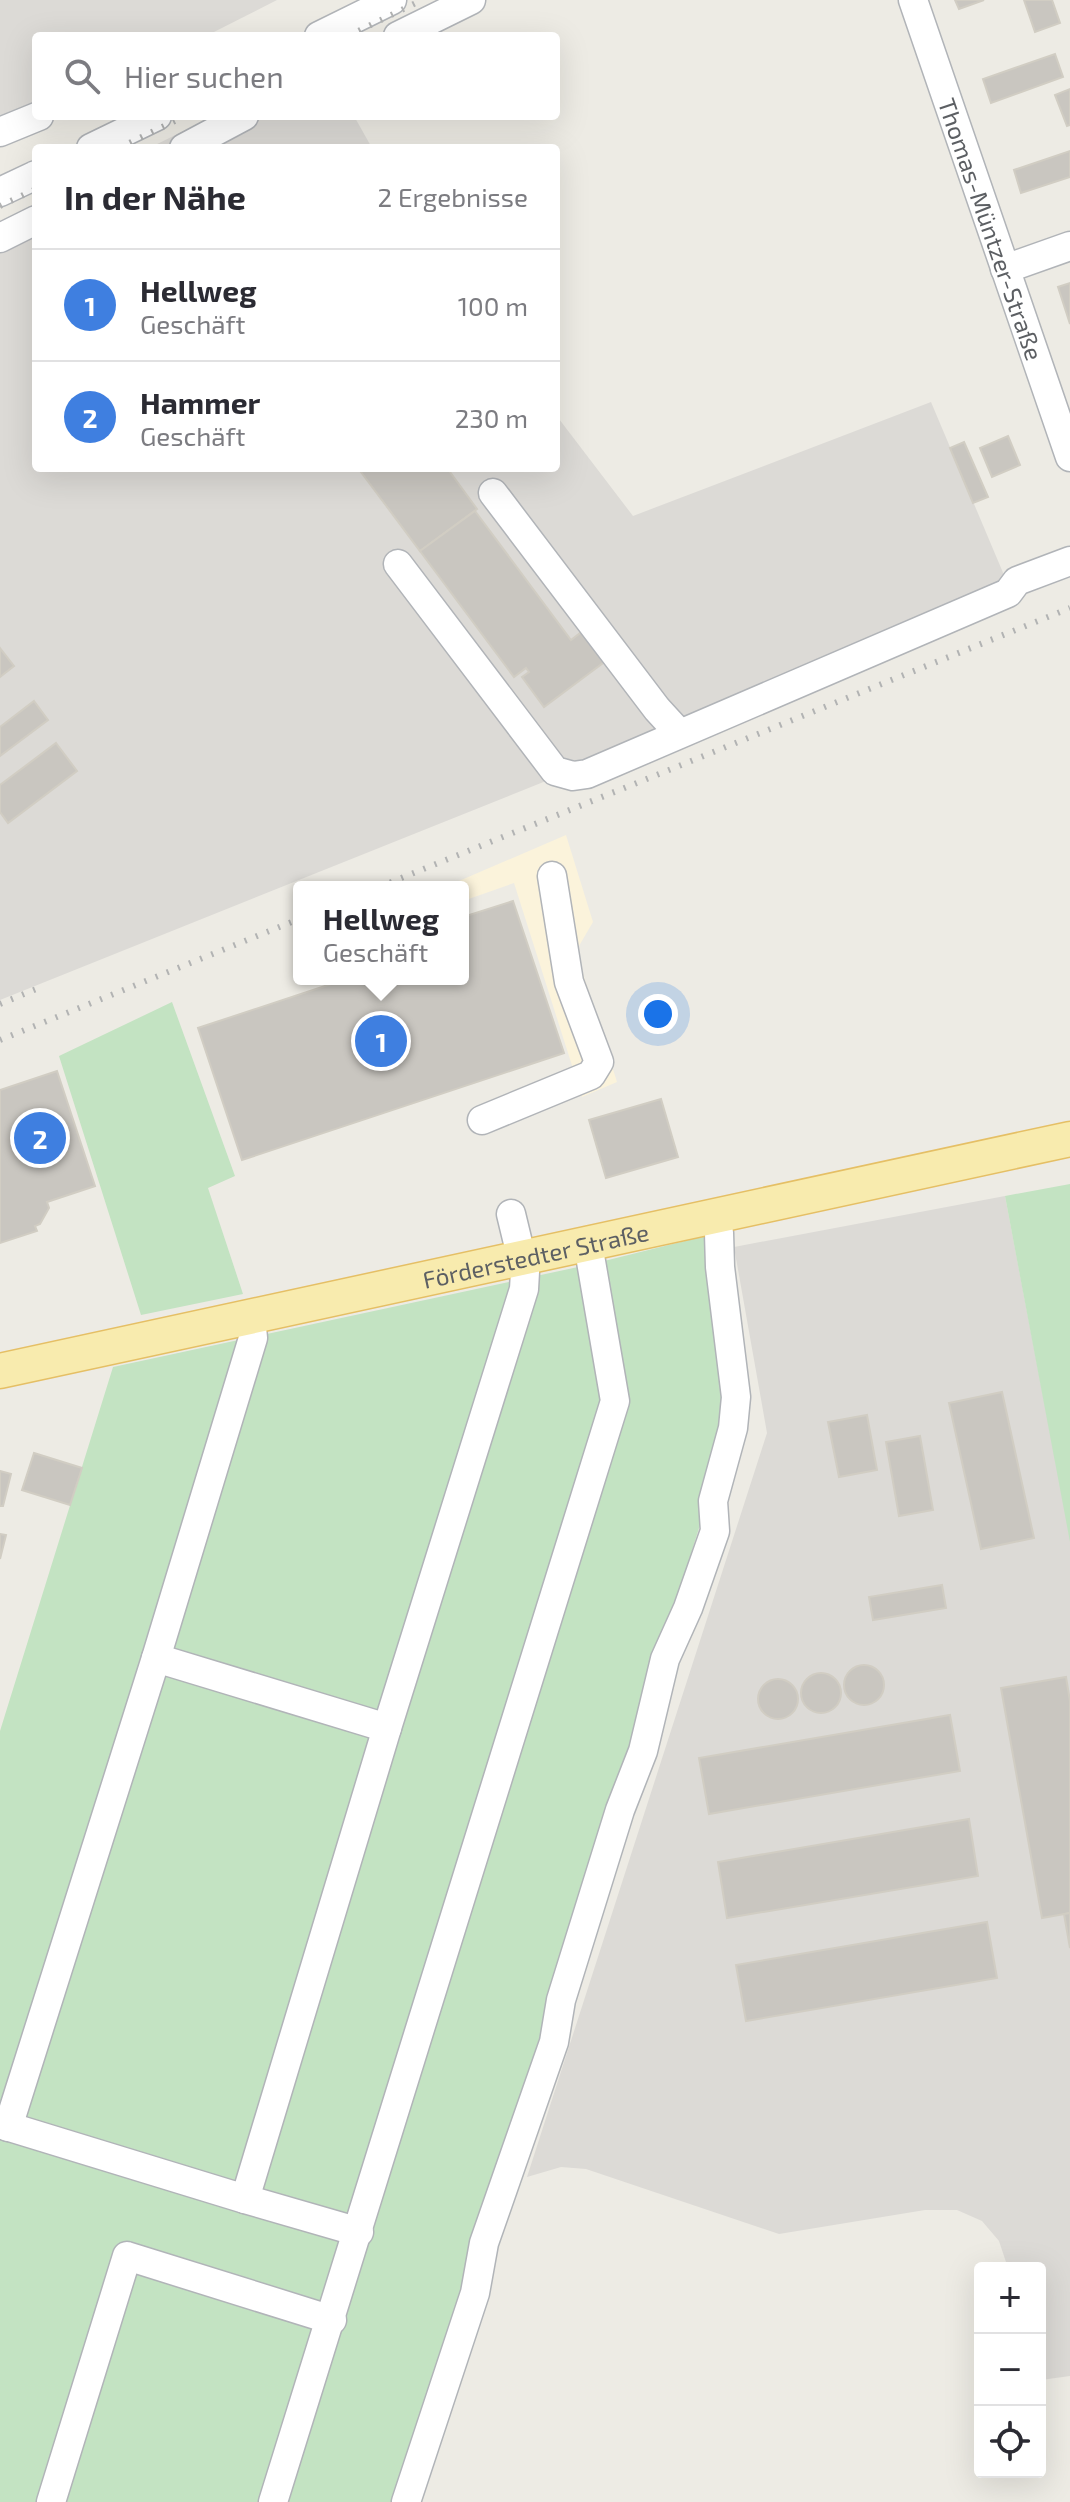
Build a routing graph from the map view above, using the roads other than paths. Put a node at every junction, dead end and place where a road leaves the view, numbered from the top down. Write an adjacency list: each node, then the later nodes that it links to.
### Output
1 (392, 0): 4 (street)
2 (471, 0): 5 (street)
3 (913, 0): 17 (street, Thomas-Müntzer-Straße)
4 (327, 32)
5 (406, 32)
6 (32, 119): 9 (street)
7 (149, 120): 10 (street)
8 (236, 120): 11 (street)
9 (0, 132)
10 (99, 144)
11 (192, 144)
12 (32, 177): 13 (street)
13 (0, 192)
14 (32, 222): 15 (street)
15 (0, 238)
16 (1070, 246): 17 (street)
17 (1005, 269): 18 (street, Thomas-Müntzer-Straße)
18 (1070, 457)
19 (493, 493): 22 (street)
20 (1070, 561): 22 (street)
21 (398, 564): 22 (street)
22 (679, 733)
23 (552, 876): 24 (street)
24 (482, 1120)
25 (1070, 1139): 27 (main road, Förderstedter Straße)
26 (511, 1214): 29 (street)
27 (714, 1216): 28 (main road, Förderstedter Straße); 40 (street)
28 (588, 1244): 29 (main road, Förderstedter Straße); 36 (street)
29 (522, 1258): 30 (main road, Förderstedter Straße); 33 (street)
30 (251, 1317): 31 (main road, Förderstedter Straße); 32 (street)
31 (0, 1371)
32 (156, 1658): 33 (street); 34 (street)
33 (387, 1728): 35 (street)
34 (4, 2126): 35 (street)
35 (245, 2199): 36 (street)
36 (359, 2232): 37 (street)
37 (332, 2320): 38 (street); 39 (street)
38 (51, 2502)
39 (273, 2502)
40 (406, 2502)

